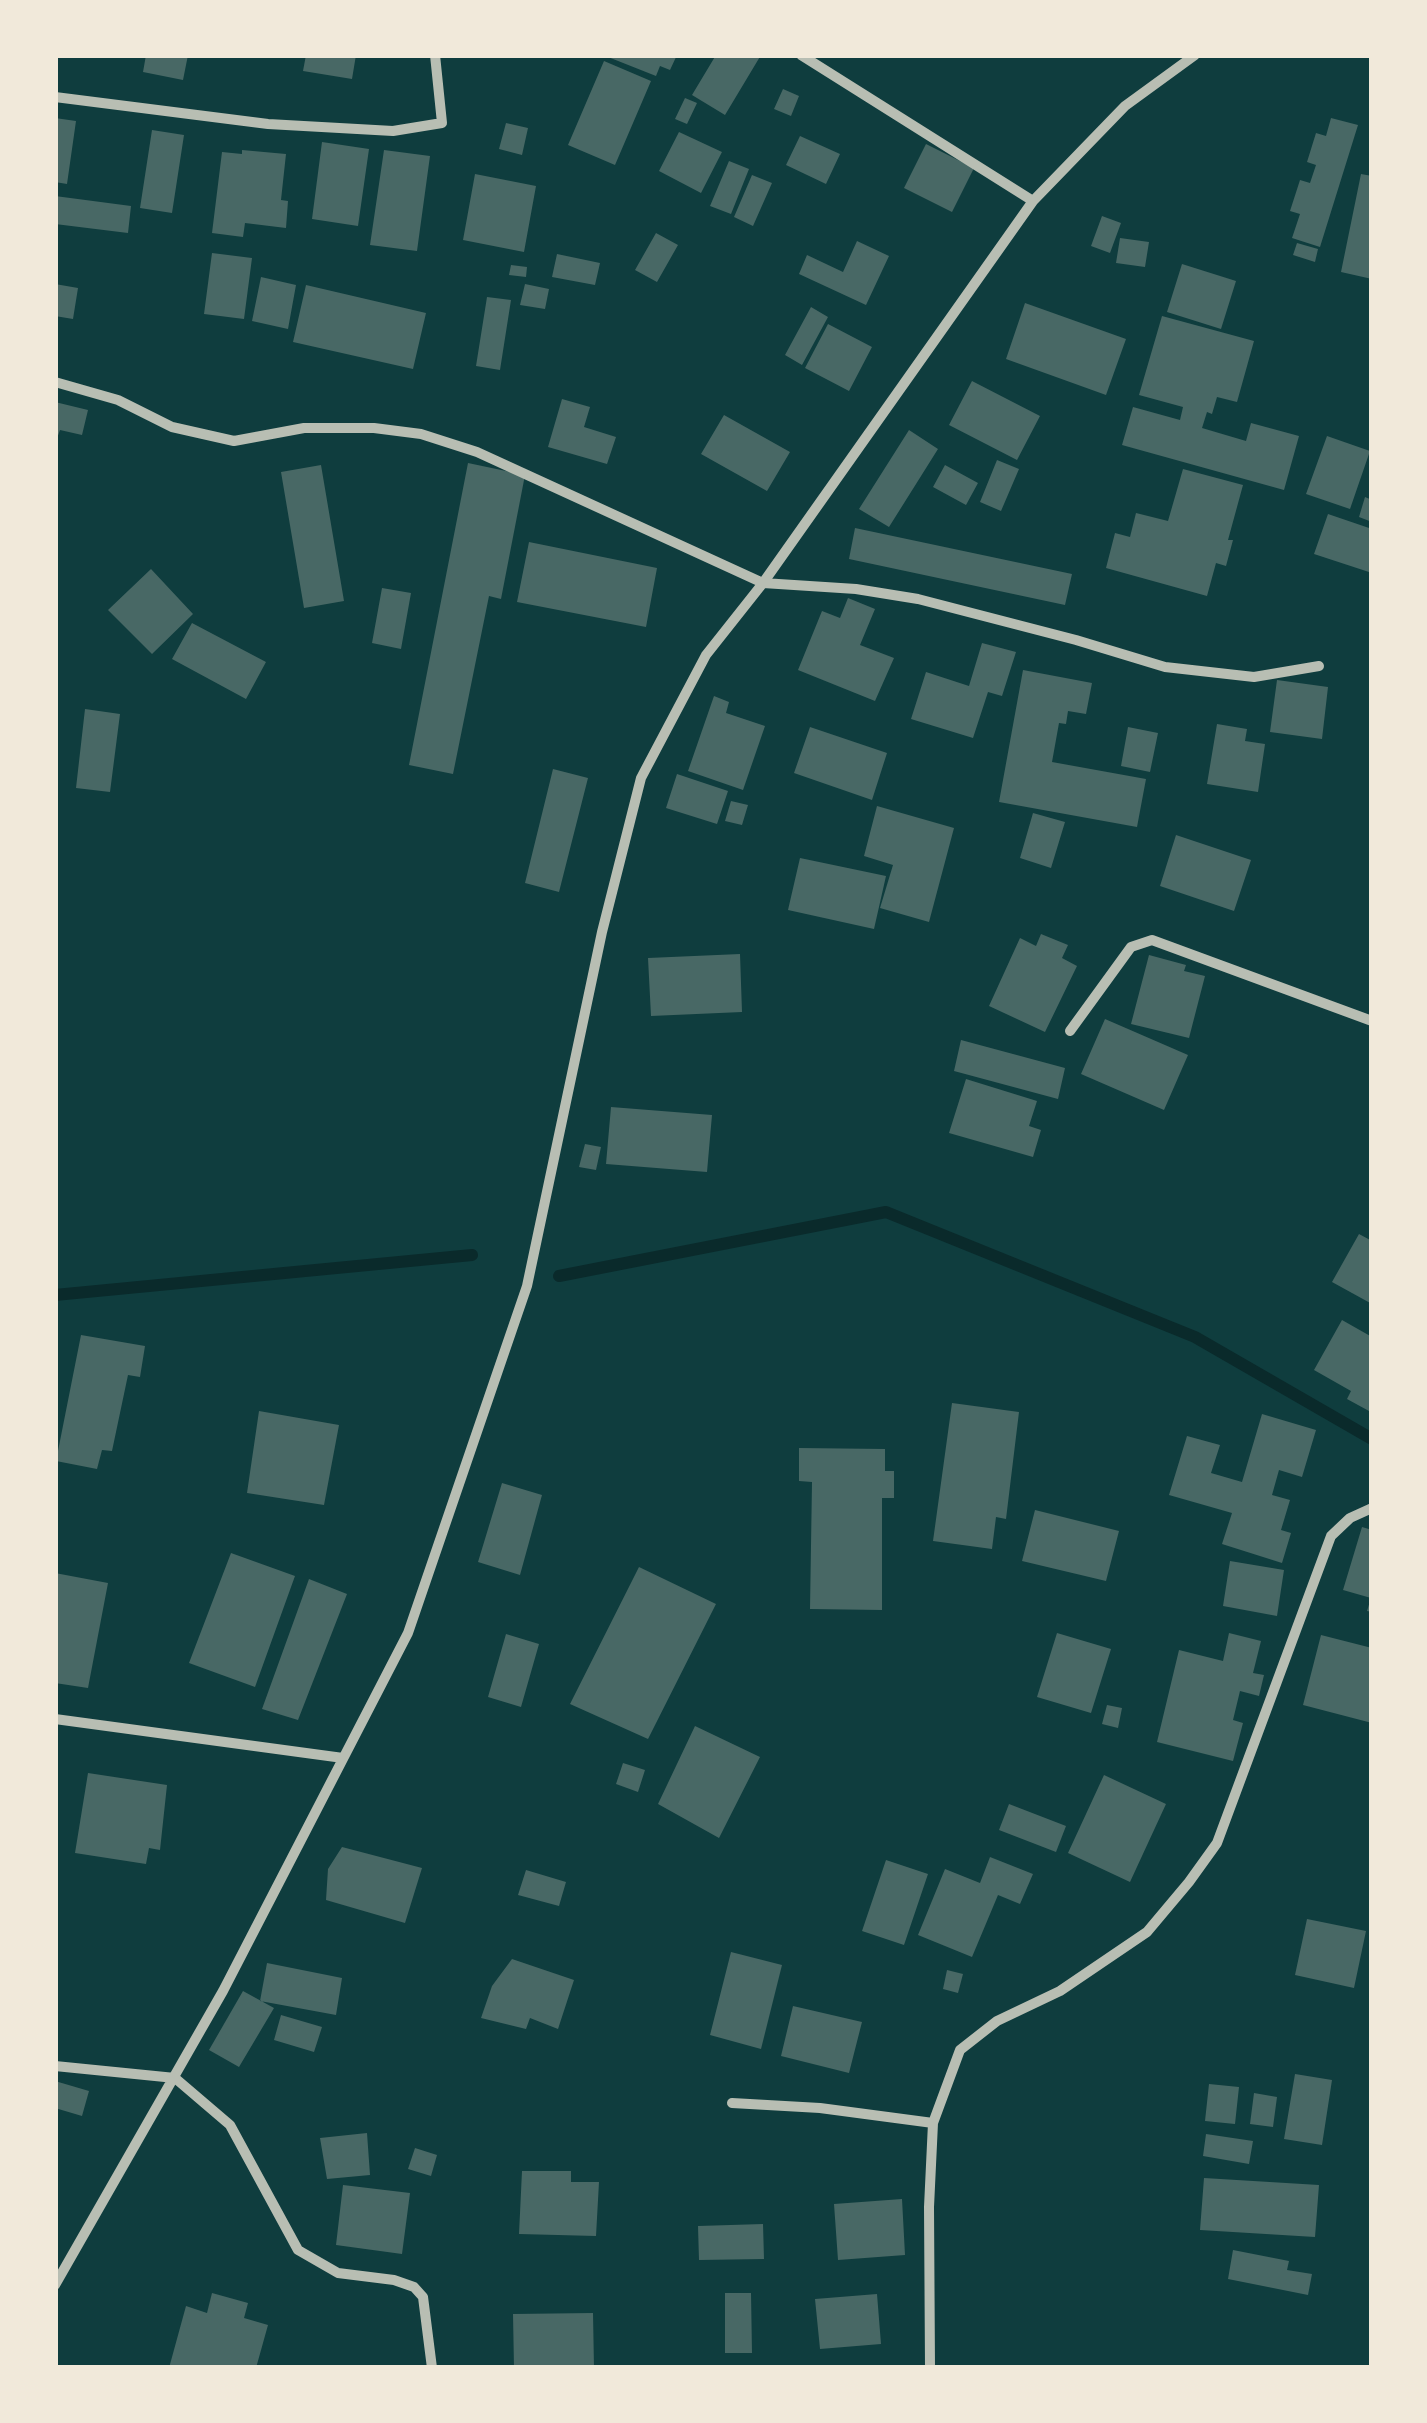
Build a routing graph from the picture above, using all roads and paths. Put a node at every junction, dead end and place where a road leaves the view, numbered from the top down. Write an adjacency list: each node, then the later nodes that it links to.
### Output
1 (435, 55): 4 (street)
2 (801, 55): 5 (street)
3 (1195, 55): 5 (street)
4 (55, 98)
5 (1033, 201): 7 (street)
6 (55, 382): 7 (street)
7 (762, 583): 8 (street); 13 (street)
8 (1319, 666)
9 (1372, 1021): 10 (street)
10 (1070, 1030)
11 (1372, 1508): 17 (street)
12 (55, 1719): 13 (street)
13 (343, 1758): 15 (street)
14 (55, 2066): 15 (street)
15 (175, 2078): 18 (street); 19 (street)
16 (732, 2103): 17 (street)
17 (933, 2123): 20 (street)
18 (55, 2286)
19 (432, 2368)
20 (930, 2368)

